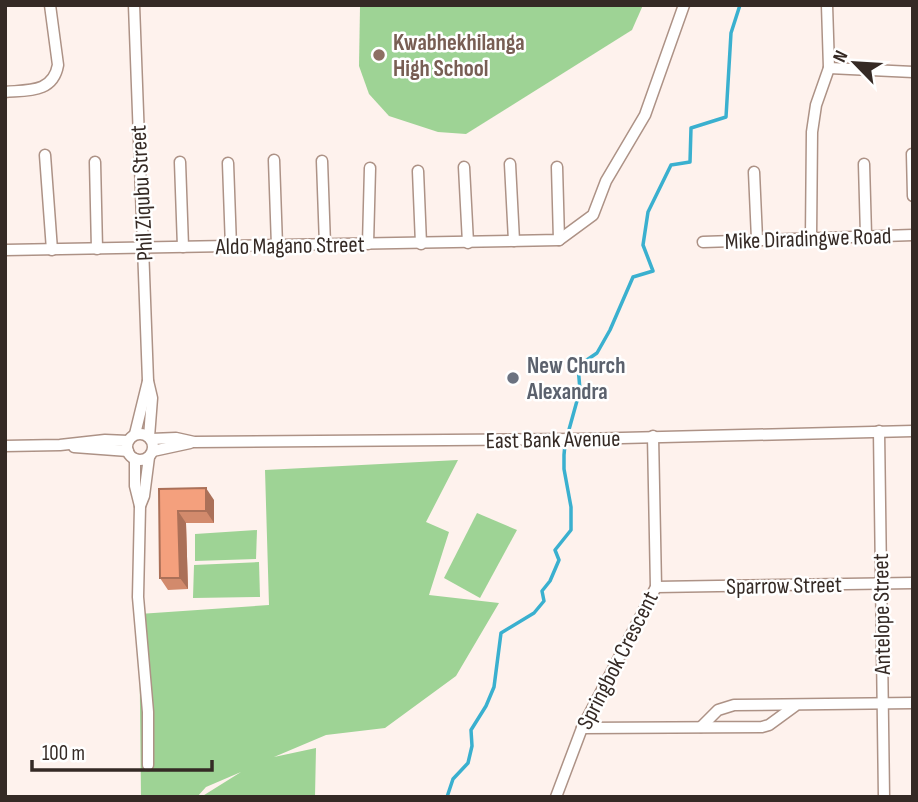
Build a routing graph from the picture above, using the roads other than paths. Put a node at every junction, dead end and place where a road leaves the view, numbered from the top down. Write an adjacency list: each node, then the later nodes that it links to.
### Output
1 (50, 5): 7 (street)
2 (134, 5): 38 (street, Phil Ziqubu Street)
3 (684, 5): 27 (street)
4 (827, 5): 5 (street)
5 (829, 68): 6 (street); 25 (street)
6 (913, 72)
7 (5, 92)
8 (912, 154): 22 (street)
9 (45, 155): 40 (street)
10 (274, 160): 34 (street)
11 (322, 161): 33 (street)
12 (95, 162): 37 (street)
13 (180, 162): 35 (street)
14 (228, 163): 36 (street)
15 (510, 164): 28 (street)
16 (864, 164): 23 (street)
17 (464, 167): 30 (street)
18 (557, 167): 27 (street)
19 (369, 168): 31 (street)
20 (418, 171): 32 (street)
21 (754, 172): 26 (street)
22 (913, 196)
23 (866, 235): 24 (street, Mike Diradingwe Road); 25 (street, Mike Diradingwe Road)
24 (913, 235)
25 (811, 237): 26 (street, Mike Diradingwe Road)
26 (757, 239): 29 (street, Mike Diradingwe Road)
27 (559, 240): 28 (street, Aldo Magano Street)
28 (514, 241): 30 (street, Aldo Magano Street)
29 (703, 242)
30 (468, 243): 32 (street, Aldo Magano Street)
31 (368, 244): 32 (street, Aldo Magano Street); 33 (street, Aldo Magano Street)
32 (421, 244)
33 (325, 245): 34 (street, Aldo Magano Street)
34 (277, 246): 36 (street, Aldo Magano Street)
35 (183, 247): 36 (street, Aldo Magano Street); 38 (street, Aldo Magano Street)
36 (231, 247)
37 (97, 248): 38 (street, Aldo Magano Street); 40 (street, Aldo Magano Street)
38 (144, 248): 41 (street, Phil Ziqubu Street)
39 (5, 250): 40 (street, Aldo Magano Street)
40 (51, 250)
41 (148, 381): 45 (street, Phil Ziqubu Street); 48 (street, Phil Ziqubu Street)
42 (879, 431): 43 (street, East Bank Avenue); 44 (street, East Bank Avenue); 52 (street, Antelope Street)
43 (913, 431)
44 (653, 436): 46 (street, East Bank Avenue); 53 (street, Springbok Crescent)
45 (150, 438): 46 (street, East Bank Avenue); 48 (street, East Bank Avenue); 49 (street, Phil Ziqubu Street)
46 (194, 442): 49 (street, East Bank Avenue)
47 (5, 446): 48 (street)
48 (132, 446): 49 (street, East Bank Avenue); 50 (street, Phil Ziqubu Street)
49 (151, 454): 50 (street, Phil Ziqubu Street)
50 (140, 506): 59 (street)
51 (913, 583): 52 (street, Sparrow Street)
52 (881, 584): 53 (street, Sparrow Street); 54 (street, Antelope Street)
53 (656, 587): 58 (street, Springbok Crescent)
54 (884, 704): 55 (street); 56 (street); 61 (street, Antelope Street)
55 (913, 704)
56 (795, 706): 57 (street); 57 (street)
57 (701, 727): 58 (street)
58 (582, 728): 60 (street, Springbok Crescent)
59 (148, 765)
60 (556, 797)
61 (884, 797)

